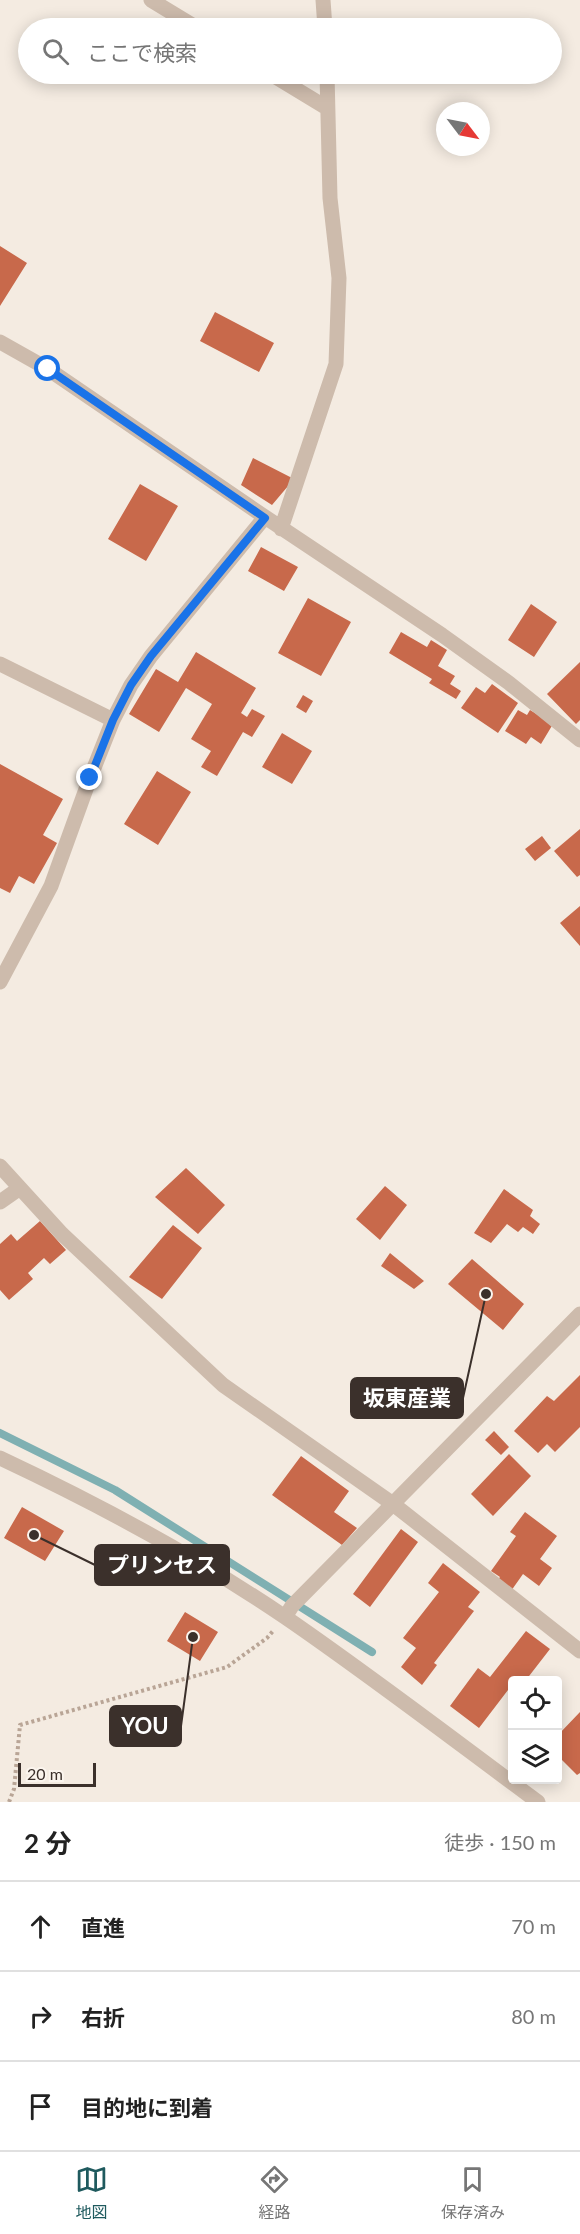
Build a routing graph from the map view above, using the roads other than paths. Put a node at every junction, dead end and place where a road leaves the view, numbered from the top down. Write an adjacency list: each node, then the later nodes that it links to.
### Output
1 (151, 0): 3 (street)
2 (323, 0): 4 (street)
3 (181, 18)
4 (324, 18)
5 (287, 84): 7 (street)
6 (327, 84): 7 (street)
7 (327, 108): 10 (street)
8 (0, 342): 9 (street)
9 (265, 518): 10 (street); 12 (street)
10 (281, 529): 13 (street)
11 (0, 664): 12 (street)
12 (113, 720): 14 (street)
13 (580, 740)
14 (0, 982)
15 (0, 1166): 16 (street)
16 (20, 1188): 17 (street); 20 (street)
17 (0, 1202)
18 (580, 1314): 20 (street)
19 (0, 1458): 21 (street)
20 (393, 1504): 21 (street); 22 (street)
21 (292, 1608): 23 (street)
22 (580, 1651)
23 (538, 1802)

